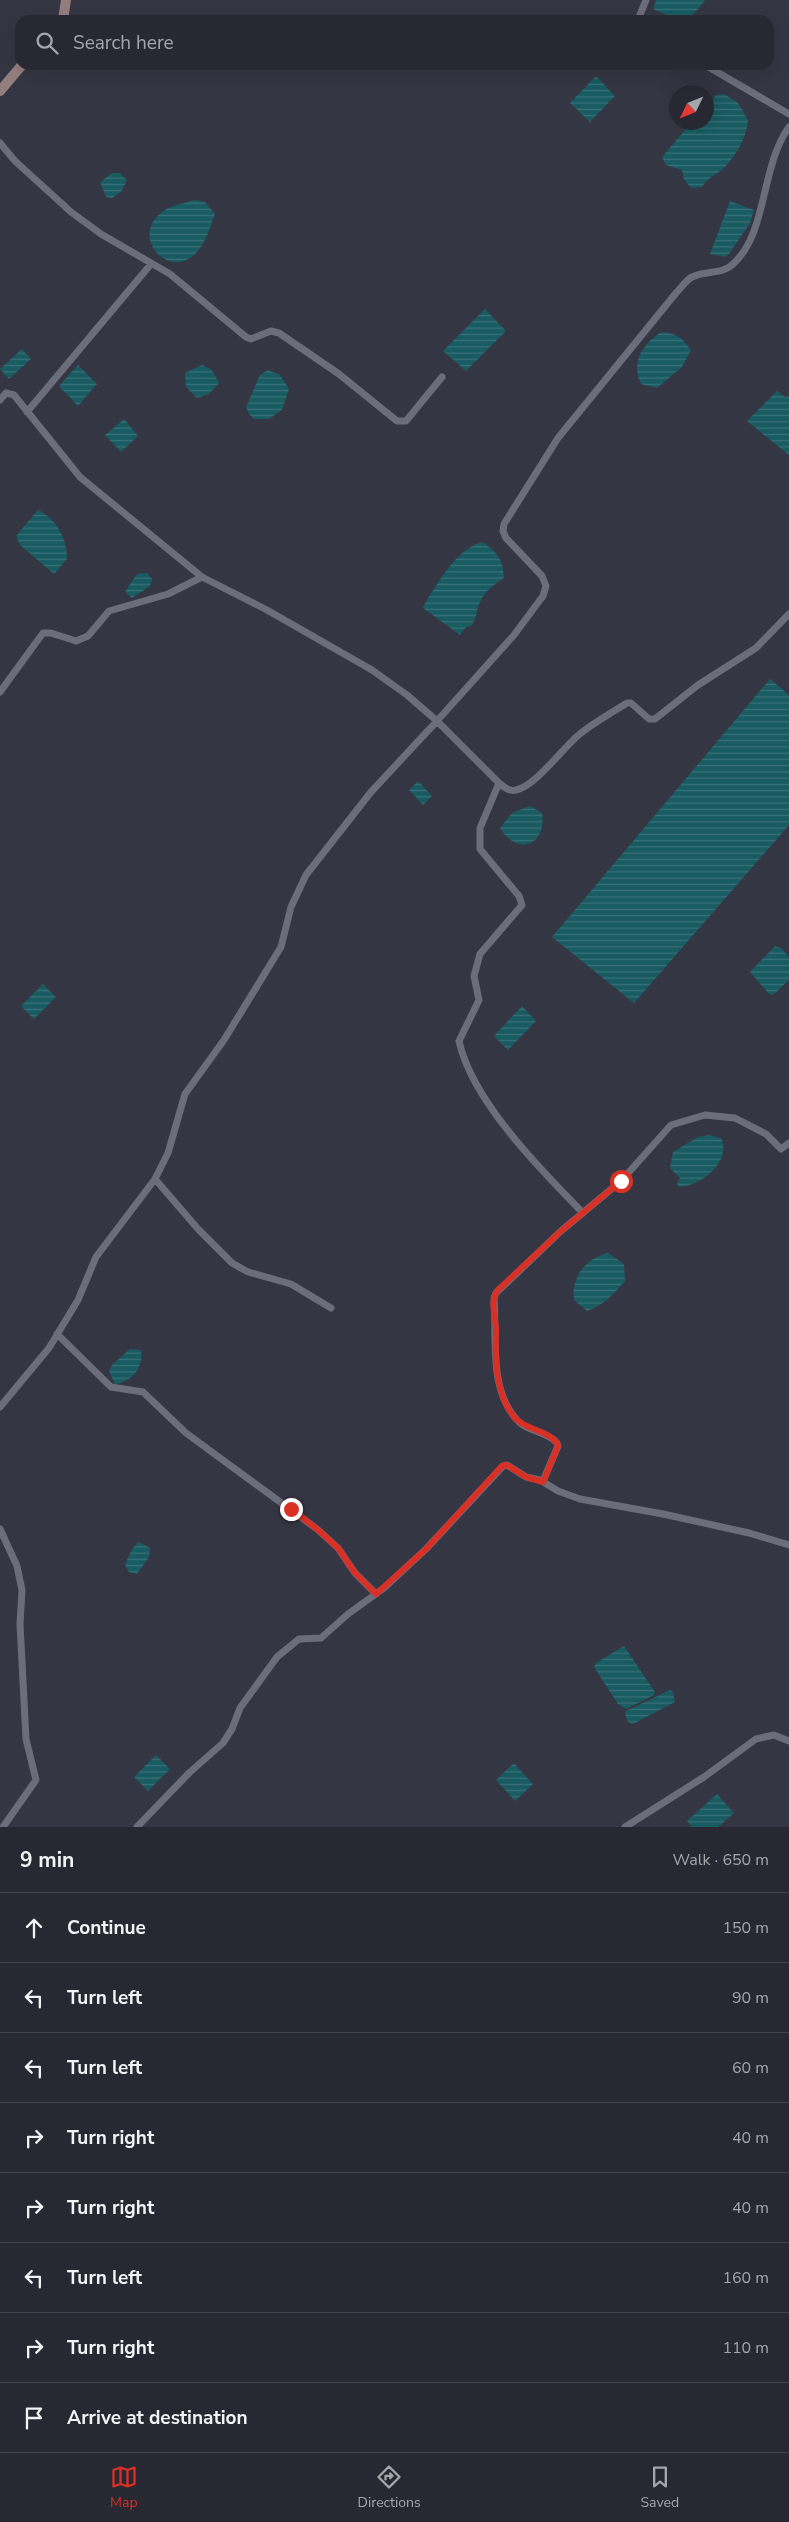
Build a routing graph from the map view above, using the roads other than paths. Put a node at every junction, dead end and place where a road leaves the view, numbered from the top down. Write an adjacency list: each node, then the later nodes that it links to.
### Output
1 (66, 0): 3 (main road)
2 (646, 0): 4 (street)
3 (64, 15)
4 (640, 15)
5 (18, 70): 7 (main road)
6 (714, 70): 8 (street)
7 (0, 90)
8 (789, 114)
9 (789, 127): 18 (street)
10 (0, 143): 11 (street)
11 (151, 264): 12 (street); 14 (street)
12 (442, 377)
13 (0, 400): 14 (street)
14 (27, 412): 15 (street)
15 (202, 577): 17 (street); 18 (street)
16 (789, 614): 19 (street)
17 (0, 692)
18 (436, 721): 19 (street); 21 (street)
19 (499, 783): 22 (street)
20 (789, 1143): 22 (street)
21 (156, 1179): 23 (street); 24 (street)
22 (583, 1213): 26 (street)
23 (331, 1308)
24 (57, 1334): 25 (street); 29 (street)
25 (0, 1406)
26 (543, 1482): 28 (street); 29 (street)
27 (0, 1529): 31 (street)
28 (789, 1545)
29 (376, 1594): 32 (street)
30 (789, 1741): 33 (street)
31 (3, 1827)
32 (137, 1827)
33 (625, 1827)

